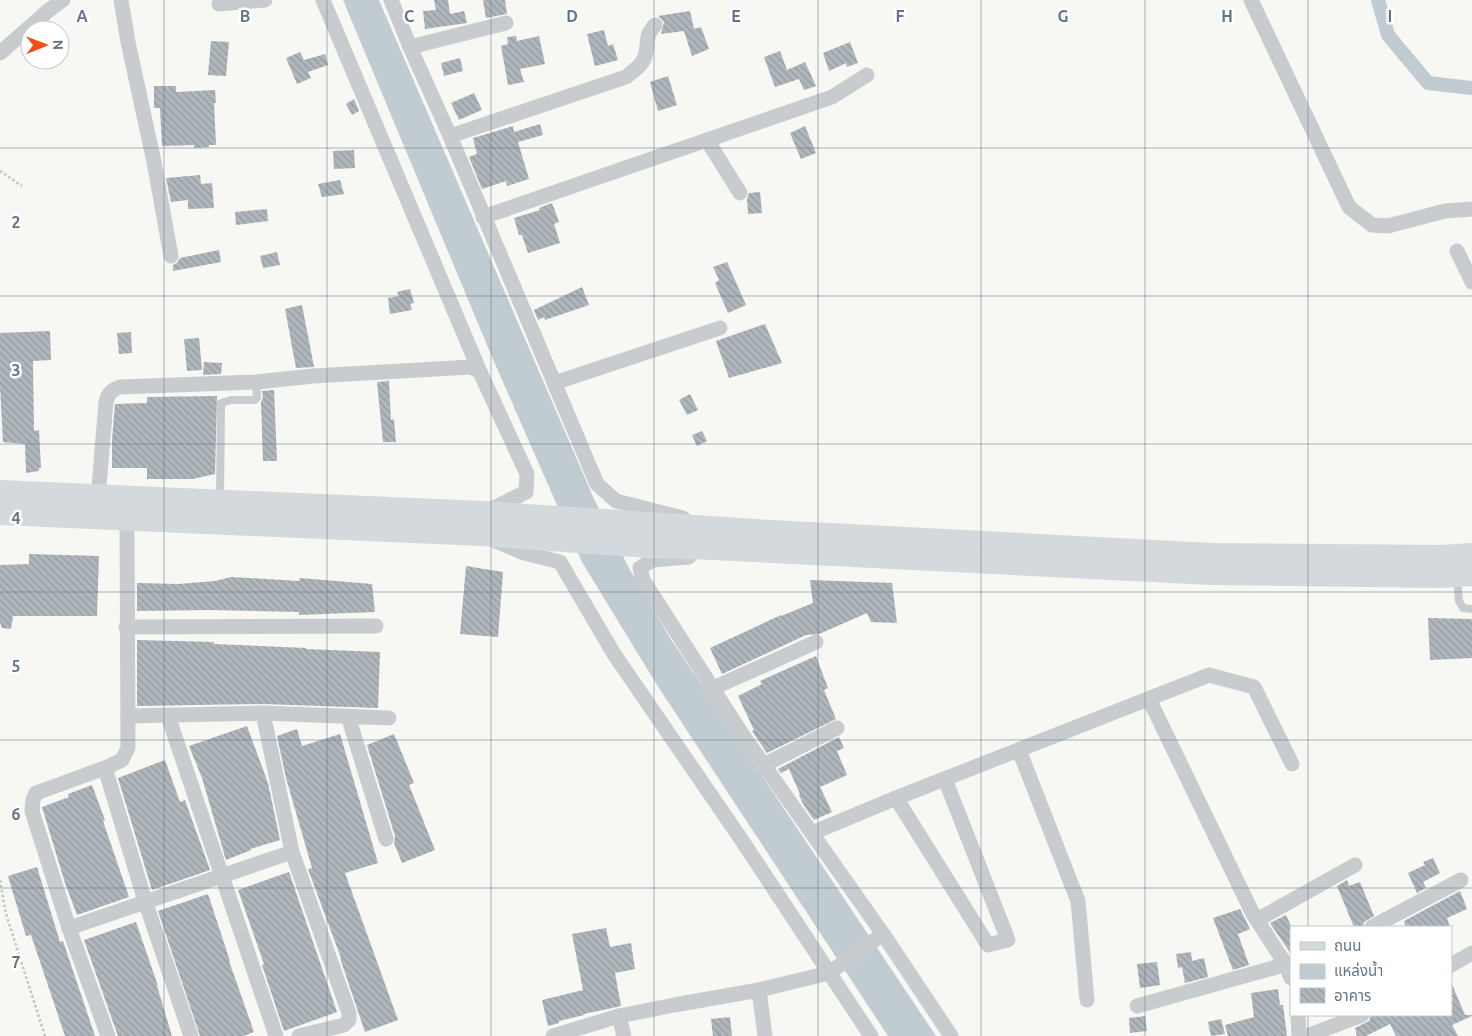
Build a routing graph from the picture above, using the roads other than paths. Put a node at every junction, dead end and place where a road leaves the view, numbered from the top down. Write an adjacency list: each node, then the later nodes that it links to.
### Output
1 (63, 0): 11 (street)
2 (121, 0): 19 (street)
3 (265, 0): 7 (street)
4 (323, 0): 22 (street)
5 (391, 0): 10 (street)
6 (1252, 0): 16 (street)
7 (219, 4)
8 (506, 23): 10 (street)
9 (655, 25): 13 (street)
10 (410, 46): 13 (street)
11 (0, 53)
12 (867, 75): 14 (street)
13 (450, 136): 17 (street)
14 (707, 140): 15 (street); 17 (street)
15 (740, 193)
16 (1472, 209)
17 (483, 217): 24 (street)
18 (1457, 251): 20 (street)
19 (171, 256)
20 (1472, 282)
21 (720, 328): 24 (street)
22 (480, 372): 23 (street); 30 (street)
23 (256, 382): 26 (street); 27 (lane)
24 (554, 383): 31 (street)
25 (0, 492): 26 (main road)
26 (98, 498): 27 (main road)
27 (220, 502): 30 (main road)
28 (0, 513): 29 (main road)
29 (127, 519): 30 (main road); 38 (street)
30 (481, 524): 32 (main road); 68 (street)
31 (726, 529): 32 (main road); 34 (main road)
32 (650, 535): 33 (main road)
33 (770, 551): 35 (main road); 40 (street)
34 (1472, 555)
35 (1464, 574): 36 (lane)
36 (1472, 609)
37 (376, 626): 38 (street)
38 (126, 627): 43 (street)
39 (816, 642): 40 (street)
40 (711, 689): 50 (street)
41 (1149, 698): 48 (street); 49 (street); 61 (street)
42 (263, 713): 44 (street); 45 (street); 56 (street)
43 (128, 716): 44 (street); 51 (street)
44 (168, 716): 58 (street)
45 (348, 716): 46 (street); 55 (street)
46 (389, 718)
47 (838, 728): 50 (street)
48 (1019, 750): 52 (street); 70 (street)
49 (1292, 764)
50 (764, 766): 54 (street)
51 (105, 768): 60 (street); 63 (street)
52 (945, 778): 53 (street); 53 (street)
53 (896, 798): 54 (street)
54 (812, 833): 64 (street)
55 (386, 839)
56 (292, 852): 58 (street); 78 (street)
57 (1356, 865): 61 (street)
58 (222, 876): 60 (street); 77 (street)
59 (1461, 880): 62 (street)
60 (145, 901): 63 (street); 76 (street)
61 (1257, 920): 67 (street)
62 (1374, 926)
63 (69, 928): 75 (street)
64 (883, 934): 68 (street); 83 (street)
65 (1472, 953): 66 (street)
66 (1452, 964)
67 (1289, 969): 71 (street)
68 (829, 973): 69 (street); 82 (street)
69 (759, 990): 72 (street); 81 (street)
70 (1087, 1000)
71 (1137, 1006)
72 (619, 1016): 79 (street); 80 (street)
73 (1298, 1016): 84 (street)
74 (1359, 1016): 85 (street)
75 (108, 1036)
76 (191, 1036)
77 (276, 1036)
78 (300, 1036)
79 (553, 1036)
80 (624, 1036)
81 (765, 1036)
82 (870, 1036)
83 (951, 1036)
84 (1299, 1036)
85 (1307, 1036)

